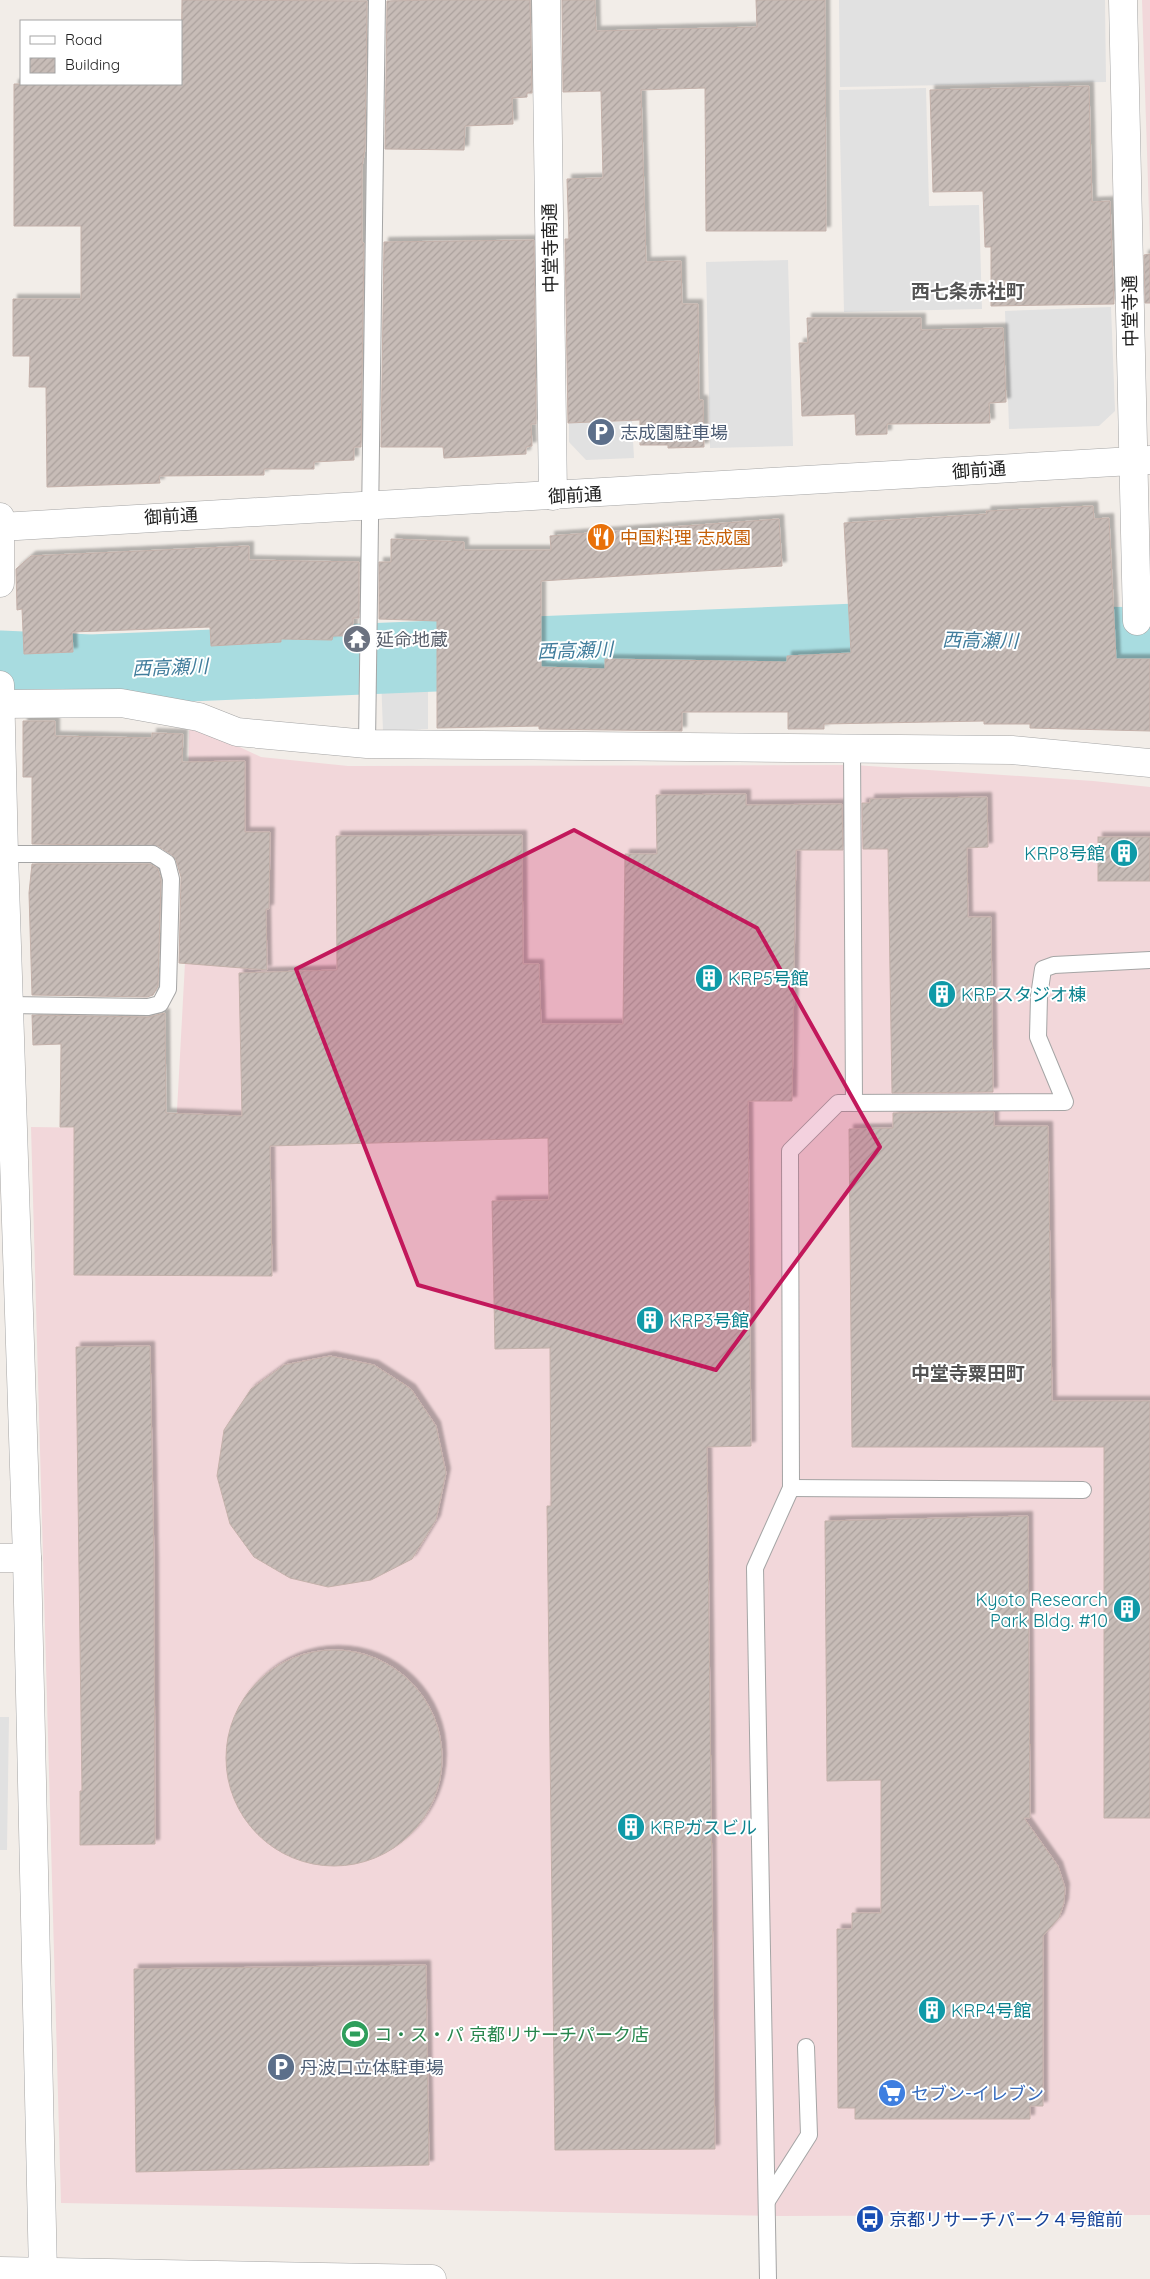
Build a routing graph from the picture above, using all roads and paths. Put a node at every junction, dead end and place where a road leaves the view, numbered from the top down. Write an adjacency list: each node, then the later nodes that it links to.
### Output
1 (377, 0): 6 (lane)
2 (546, 0): 5 (street, 中堂寺南通)
3 (1123, 0): 4 (street, 中堂寺通)
4 (1142, 460): 5 (street, 御前通); 10 (street, 中堂寺通)
5 (553, 496): 6 (street, 御前通)
6 (372, 504): 8 (street, 御前通); 12 (lane)
7 (0, 518): 8 (street)
8 (0, 527): 9 (street)
9 (0, 583)
10 (1137, 621)
11 (0, 695): 12 (street); 15 (street)
12 (368, 744): 13 (street)
13 (852, 748): 14 (street); 18 (lane)
14 (1150, 763)
15 (4, 854): 17 (street); 17 (lane)
16 (1150, 960): 18 (lane)
17 (8, 1005): 22 (street)
18 (854, 1103): 19 (lane)
19 (791, 1488): 20 (lane); 24 (lane)
20 (1083, 1490)
21 (0, 1558): 22 (street)
22 (27, 1558): 26 (street)
23 (806, 2047): 24 (lane)
24 (767, 2201): 29 (lane)
25 (0, 2272): 26 (street)
26 (43, 2274): 27 (street)
27 (158, 2277): 28 (street)
28 (432, 2279)
29 (768, 2279)

